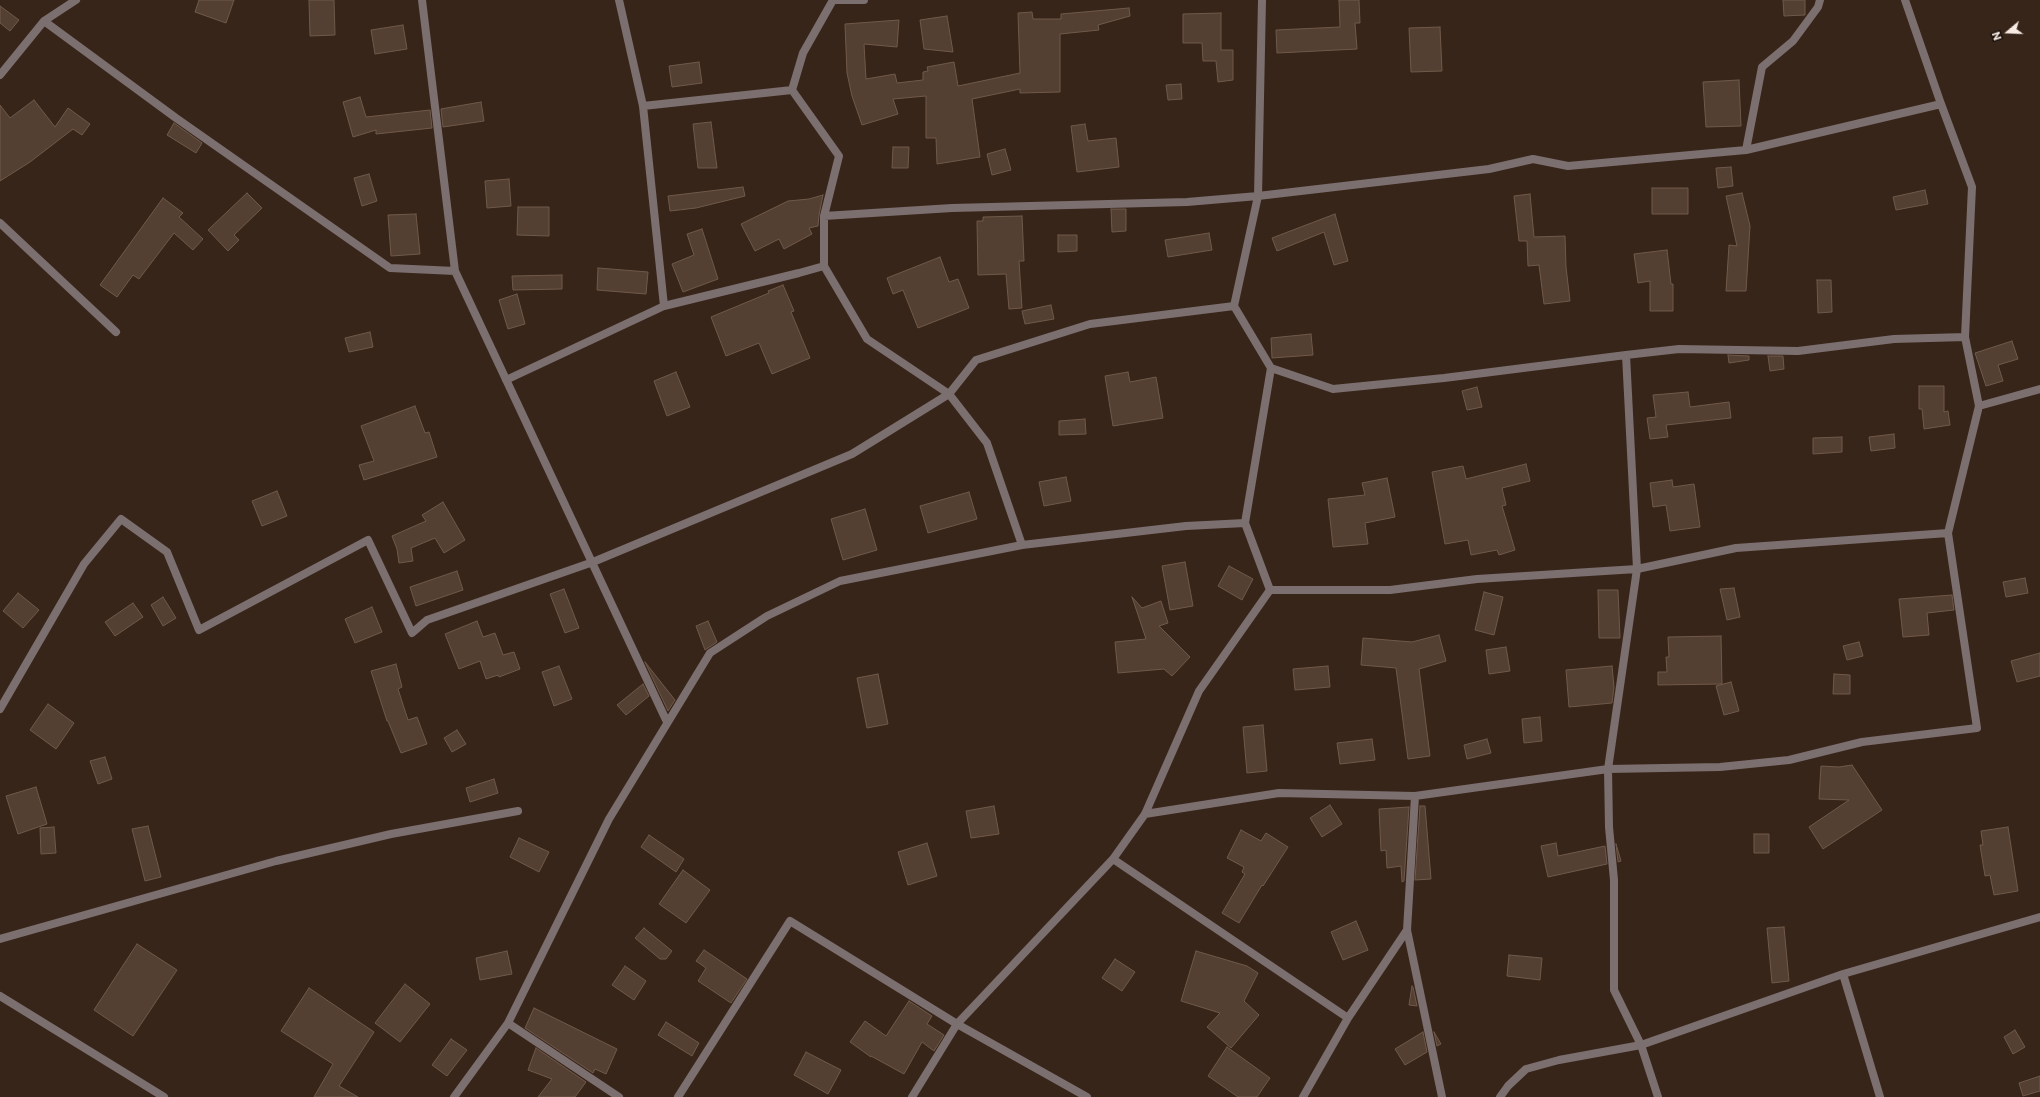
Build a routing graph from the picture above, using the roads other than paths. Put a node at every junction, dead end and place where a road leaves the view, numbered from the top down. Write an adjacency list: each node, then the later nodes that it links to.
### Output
1 (76, 0): 9 (street)
2 (422, 0): 19 (street)
3 (619, 0): 13 (street)
4 (833, 0): 5 (street); 11 (street)
5 (864, 0)
6 (1262, 0): 15 (street)
7 (1820, 0): 14 (street)
8 (1905, 0): 12 (street)
9 (44, 21): 10 (street); 19 (street)
10 (0, 75)
11 (792, 90): 13 (street); 16 (street)
12 (1941, 104): 14 (street); 23 (street)
13 (643, 106): 20 (street)
14 (1746, 150): 15 (street)
15 (1258, 196): 16 (street); 21 (street)
16 (824, 216): 18 (street)
17 (0, 223): 22 (street)
18 (824, 266): 20 (street); 28 (street)
19 (455, 271): 26 (street)
20 (664, 306): 26 (street)
21 (1234, 306): 25 (street); 28 (street)
22 (116, 332)
23 (1965, 337): 24 (street); 29 (street)
24 (1626, 355): 25 (street); 34 (street)
25 (1271, 368): 30 (street)
26 (506, 380): 33 (street)
27 (2040, 389): 29 (street)
28 (949, 394): 32 (street); 33 (street)
29 (1979, 406): 31 (street)
30 (1245, 523): 32 (street); 35 (street)
31 (1948, 533): 34 (street); 38 (street)
32 (1022, 545): 37 (street)
33 (593, 562): 36 (street); 37 (street)
34 (1637, 569): 35 (street); 38 (street)
35 (1270, 590): 41 (street)
36 (0, 709)
37 (667, 722): 49 (street)
38 (1608, 769): 39 (street); 51 (street)
39 (1415, 796): 41 (street); 44 (street)
40 (518, 811): 45 (street)
41 (1145, 814): 42 (street)
42 (1113, 859): 48 (street); 50 (street)
43 (2040, 917): 46 (street)
44 (1407, 930): 48 (street); 59 (street)
45 (0, 939)
46 (1843, 974): 51 (street); 62 (street)
47 (0, 996): 52 (street)
48 (1348, 1018): 58 (street)
49 (508, 1023): 53 (street); 54 (street)
50 (957, 1024): 55 (street); 56 (street); 57 (street)
51 (1641, 1045): 60 (street); 61 (street)
52 (164, 1097)
53 (454, 1097)
54 (619, 1097)
55 (678, 1097)
56 (912, 1097)
57 (1087, 1097)
58 (1303, 1097)
59 (1442, 1097)
60 (1500, 1097)
61 (1658, 1097)
62 (1880, 1097)

